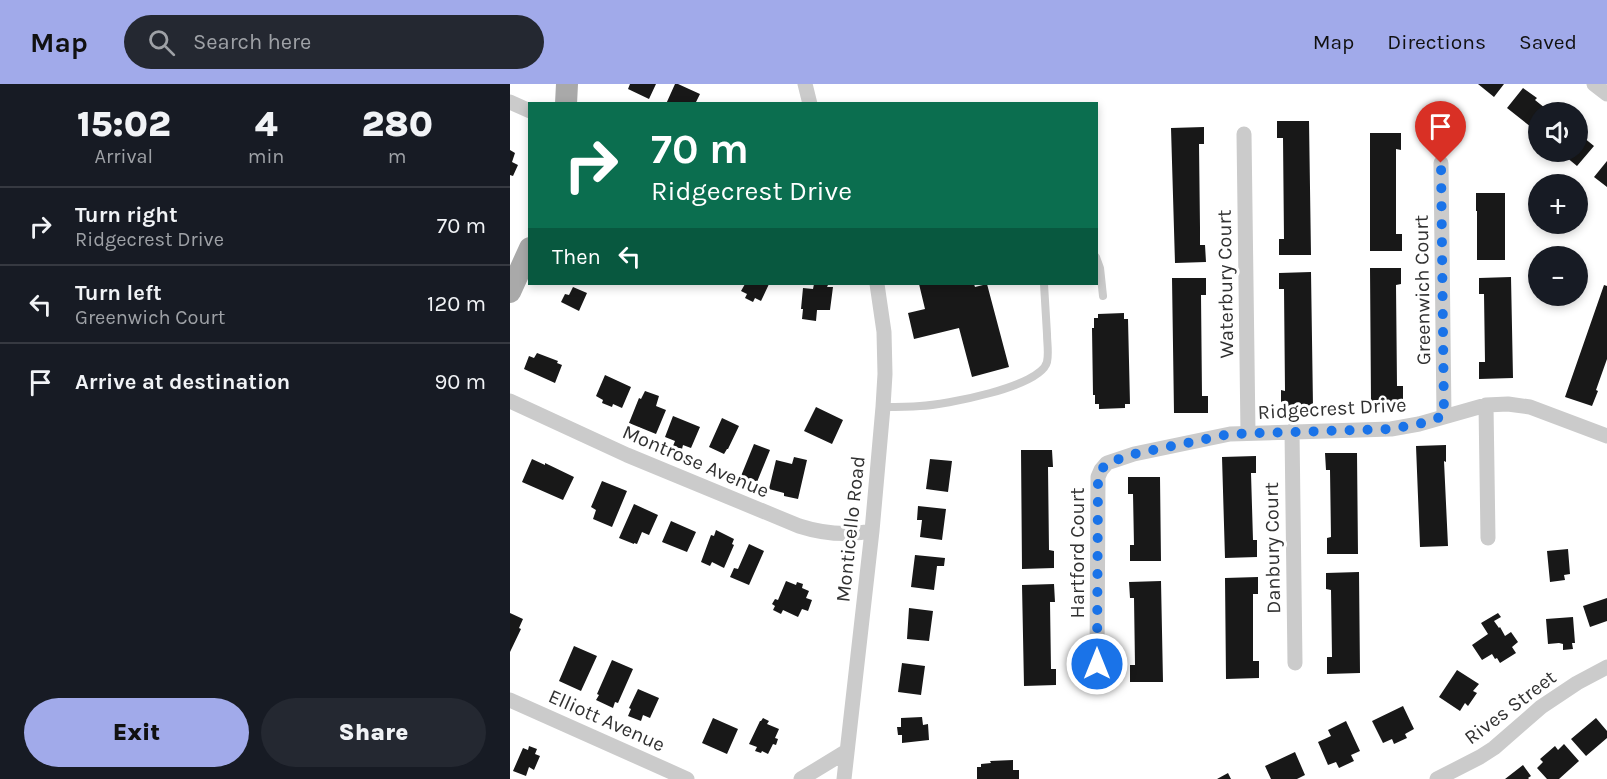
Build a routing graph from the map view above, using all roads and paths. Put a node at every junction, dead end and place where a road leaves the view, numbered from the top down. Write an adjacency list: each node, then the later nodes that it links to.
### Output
1 (567, 84): 6 (main road)
2 (805, 84): 7 (street)
3 (1594, 84): 4 (street)
4 (1607, 94)
5 (510, 102): 8 (street)
6 (566, 102)
7 (810, 102)
8 (528, 110)
9 (1244, 134): 22 (street, Waterbury Court)
10 (1441, 163): 20 (street, Greenwich Court)
11 (528, 252): 15 (main road)
12 (1098, 262): 16 (lane)
13 (877, 285): 19 (street, Monticello Road)
14 (1044, 285): 19 (lane)
15 (510, 292)
16 (1103, 296)
17 (510, 401): 25 (street, Montrose Avenue)
18 (1486, 405): 20 (street, Ridgecrest Drive); 23 (street, Ridgecrest Drive); 26 (street)
19 (883, 407): 25 (street, Monticello Road)
20 (1444, 416): 21 (street, Ridgecrest Drive)
21 (1292, 431): 22 (street, Ridgecrest Drive); 27 (street, Danbury Court)
22 (1248, 433): 24 (street, Ridgecrest Drive)
23 (1607, 436)
24 (1098, 477): 28 (street, Hartford Court)
25 (872, 531): 31 (street, Monticello Road)
26 (1488, 538)
27 (1295, 663)
28 (1097, 664)
29 (1607, 667): 35 (street, Rives Street)
30 (510, 700): 32 (street, Elliott Avenue)
31 (848, 751): 33 (street); 34 (street, Monticello Road)
32 (687, 779)
33 (801, 779)
34 (844, 779)
35 (1437, 779)

